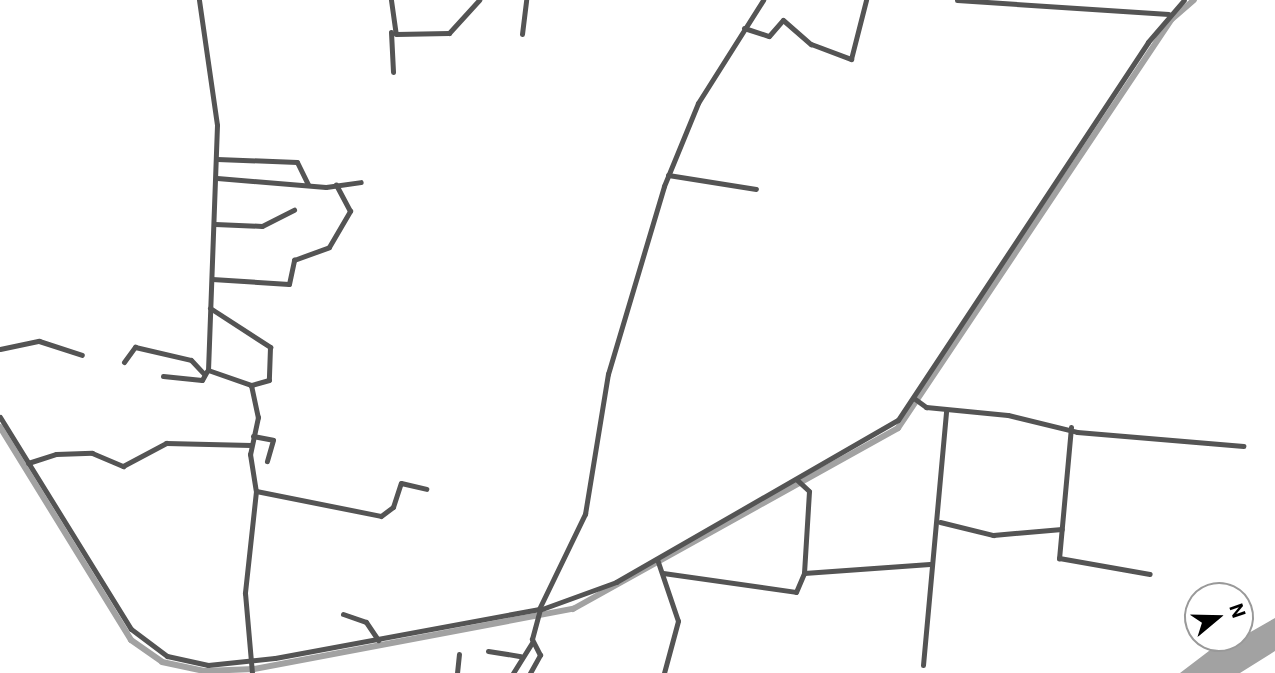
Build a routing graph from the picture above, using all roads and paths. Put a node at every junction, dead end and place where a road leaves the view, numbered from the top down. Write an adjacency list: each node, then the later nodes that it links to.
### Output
1 (199, 0): 14 (street)
2 (391, 0): 10 (street)
3 (479, 0): 10 (street)
4 (526, 0): 12 (street)
5 (763, 0): 11 (street)
6 (866, 0): 11 (street)
7 (957, 0): 9 (street)
8 (1184, 0): 9 (street)
9 (1169, 14): 31 (street)
10 (392, 29): 13 (street)
11 (744, 29): 15 (street)
12 (522, 34)
13 (393, 72)
14 (217, 159): 16 (street); 18 (street)
15 (668, 175): 20 (street); 50 (street)
16 (217, 178): 18 (street); 22 (street)
17 (361, 182): 19 (street)
18 (308, 185): 19 (street)
19 (336, 185): 23 (street)
20 (756, 189)
21 (294, 210): 22 (street)
22 (215, 224): 23 (street)
23 (212, 279): 24 (street)
24 (209, 308): 28 (street); 30 (street)
25 (0, 349): 26 (street)
26 (82, 355)
27 (124, 362): 28 (street)
28 (206, 372): 29 (street); 30 (street)
29 (163, 376)
30 (251, 385): 35 (street)
31 (916, 400): 32 (street); 40 (street)
32 (946, 410): 34 (street); 43 (street)
33 (0, 416): 39 (street)
34 (1071, 427): 37 (street); 44 (street)
35 (254, 436): 36 (street); 38 (street)
36 (251, 445): 39 (street); 42 (street)
37 (1242, 446)
38 (267, 461)
39 (28, 463): 57 (street)
40 (800, 483): 45 (street); 48 (street)
41 (426, 489): 42 (street)
42 (256, 491): 57 (street)
43 (940, 522): 44 (street); 46 (street)
44 (1062, 529): 49 (street)
45 (658, 560): 47 (street); 50 (street)
46 (930, 564): 48 (street); 58 (street)
47 (663, 571): 48 (street); 63 (street)
48 (804, 573)
49 (1150, 574)
50 (540, 612): 52 (street); 53 (street)
51 (343, 614): 52 (street)
52 (378, 640): 57 (street)
53 (532, 642): 56 (street); 62 (street)
54 (488, 651): 56 (street)
55 (459, 654): 60 (street)
56 (521, 656): 61 (street)
57 (251, 662): 59 (street)
58 (923, 665)
59 (252, 673)
60 (457, 673)
61 (513, 673)
62 (530, 673)
63 (664, 673)

